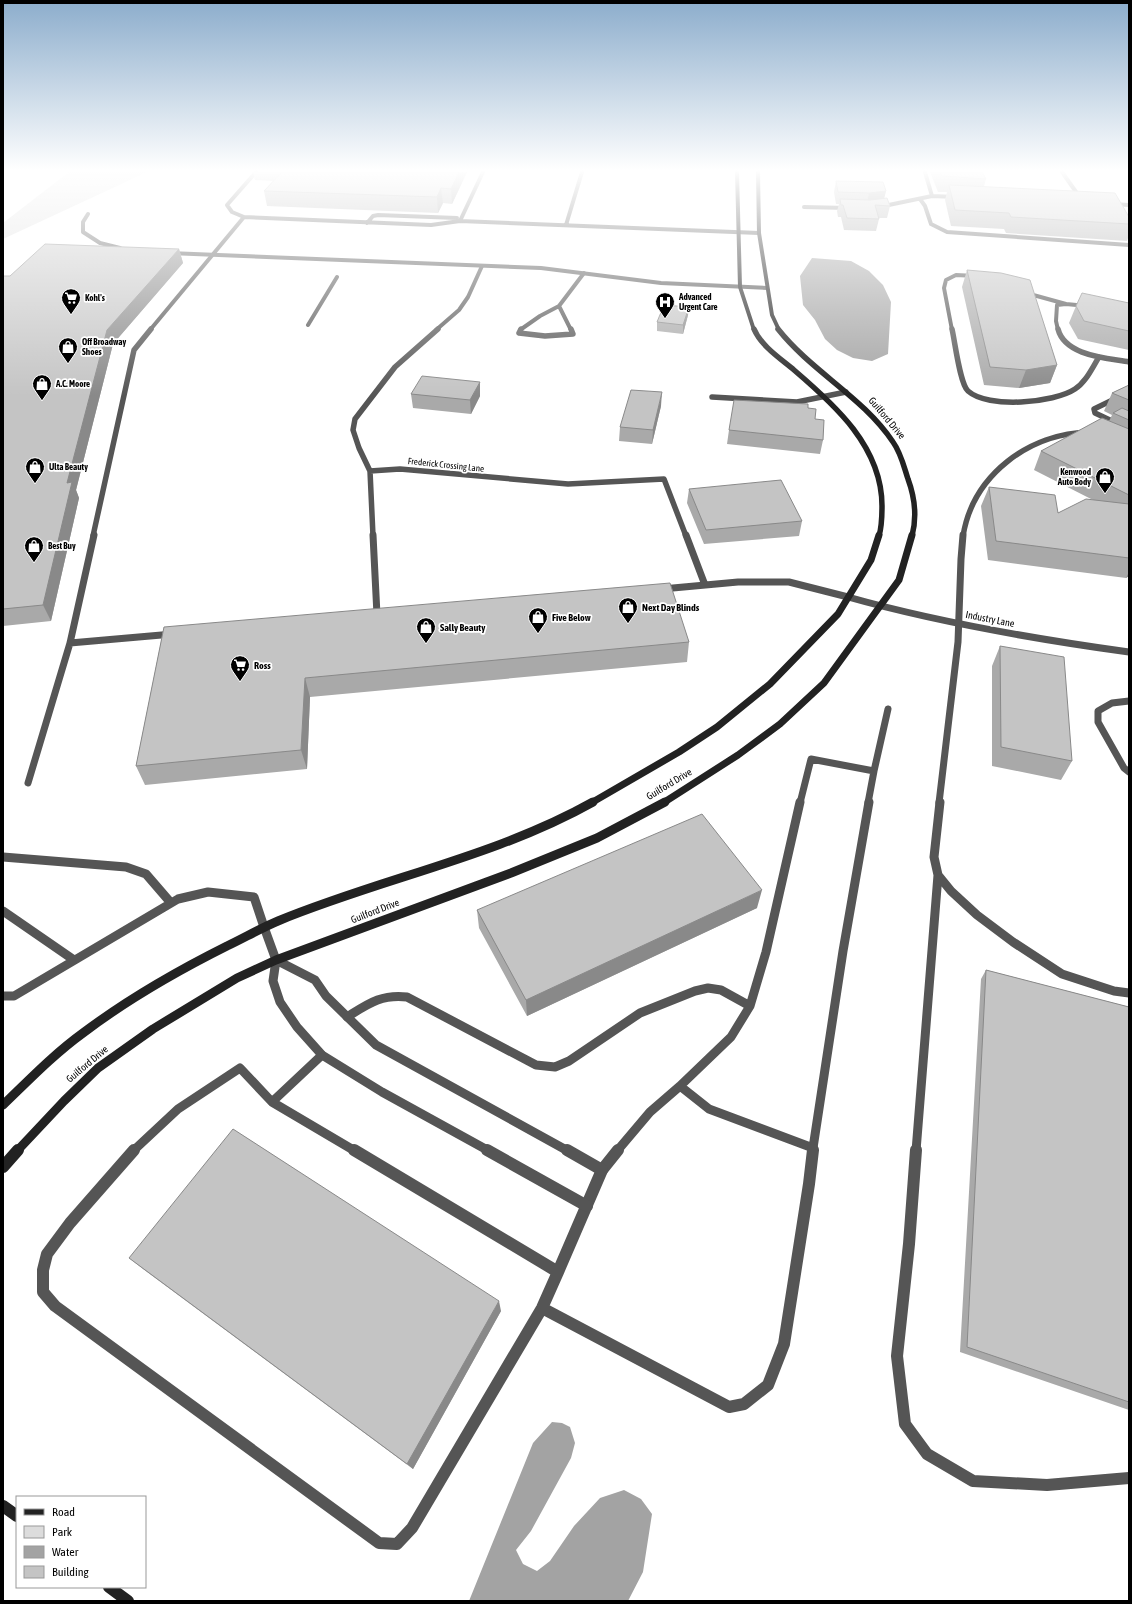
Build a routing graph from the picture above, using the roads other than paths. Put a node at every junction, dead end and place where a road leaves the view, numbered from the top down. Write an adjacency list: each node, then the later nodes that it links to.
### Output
1 (111, 247): 5 (street)
2 (220, 247): 7 (street)
3 (739, 247): 12 (main road)
4 (761, 247): 13 (main road, Guilford Drive)
5 (127, 249)
6 (166, 253): 7 (street)
7 (214, 254): 8 (street); 35 (street)
8 (482, 266): 9 (street); 27 (street)
9 (584, 273): 12 (street); 16 (street)
10 (337, 277): 18 (street)
11 (983, 277): 19 (street)
12 (740, 287): 13 (street); 23 (main road)
13 (767, 288): 21 (main road, Guilford Drive)
14 (1022, 292): 15 (street)
15 (1066, 304): 17 (street); 19 (street)
16 (559, 306): 16 (street)
17 (1094, 307)
18 (308, 325)
19 (1099, 357): 20 (street)
20 (1129, 362)
21 (846, 392): 23 (street); 31 (main road, Guilford Drive)
22 (1129, 392): 25 (street)
23 (824, 396): 24 (street); 30 (main road)
24 (712, 397)
25 (1129, 429)
26 (1098, 433): 33 (street)
27 (370, 471): 28 (street, Frederick Crossing Lane); 32 (street)
28 (704, 585): 29 (street, Industry Lane); 30 (street, Industry Lane)
29 (653, 590)
30 (848, 597): 31 (street, Industry Lane); 46 (main road)
31 (879, 606): 33 (street, Industry Lane); 48 (main road, Guilford Drive)
32 (377, 615)
33 (959, 623): 36 (street, Industry Lane); 43 (street)
34 (181, 633): 35 (street)
35 (70, 643): 41 (street)
36 (1129, 652)
37 (1129, 701): 40 (street)
38 (888, 709): 39 (street)
39 (874, 771): 51 (street); 57 (street)
40 (1129, 772)
41 (28, 783)
42 (3, 856): 44 (street)
43 (938, 875): 49 (street); 63 (street)
44 (171, 903): 46 (street); 47 (street)
45 (3, 911): 47 (street)
46 (264, 927): 48 (street); 56 (main road)
47 (74, 960): 50 (street)
48 (276, 960): 52 (street); 53 (street); 58 (main road, Guilford Drive)
49 (1129, 993)
50 (3, 996)
51 (750, 1006): 52 (street); 54 (street)
52 (347, 1017): 59 (street)
53 (322, 1054): 55 (street); 60 (street)
54 (680, 1086): 57 (street); 59 (street)
55 (272, 1102): 61 (street); 62 (street)
56 (3, 1105)
57 (813, 1148): 62 (street)
58 (3, 1167)
59 (602, 1170): 60 (street)
60 (587, 1206): 61 (street)
61 (558, 1272): 62 (street)
62 (542, 1308)
63 (1129, 1478)
64 (3, 1506): 65 (main road)
65 (16, 1515)
66 (110, 1588): 67 (main road)
67 (128, 1601)

